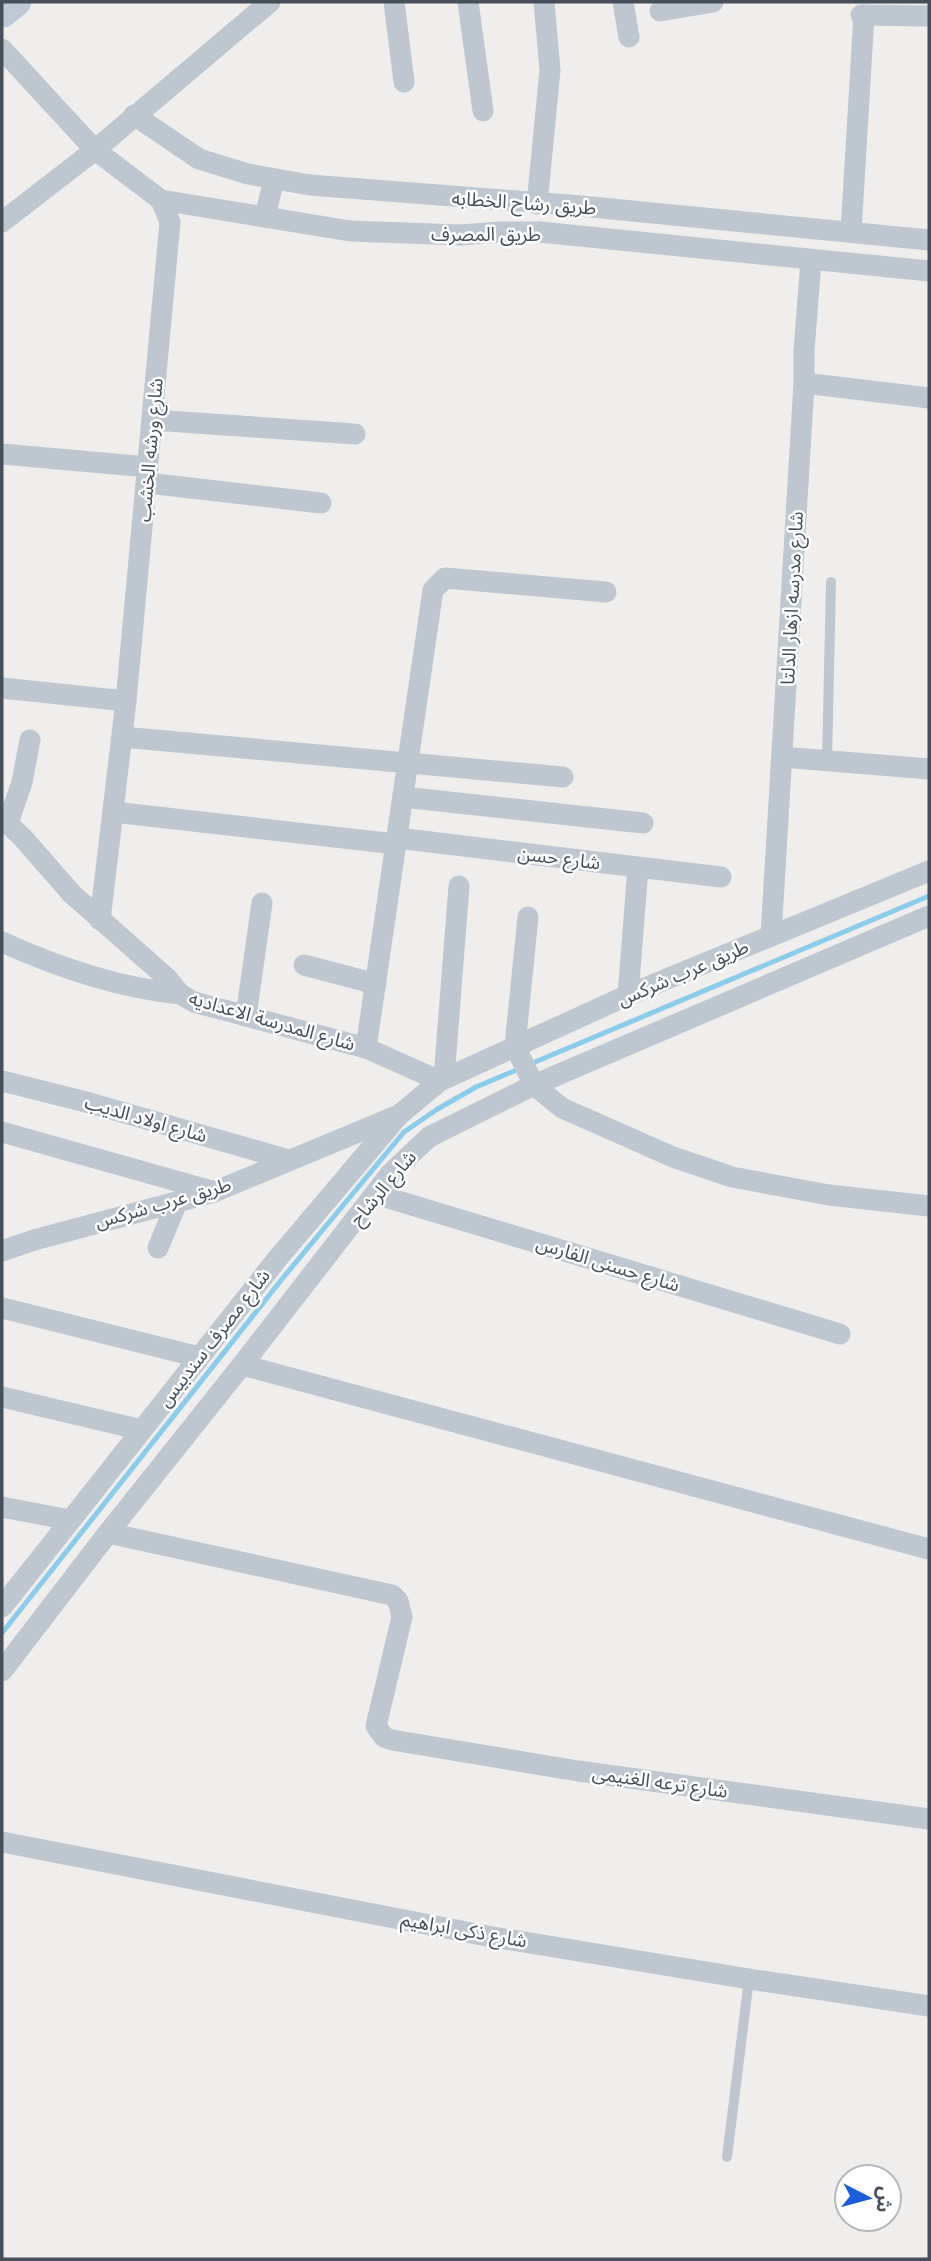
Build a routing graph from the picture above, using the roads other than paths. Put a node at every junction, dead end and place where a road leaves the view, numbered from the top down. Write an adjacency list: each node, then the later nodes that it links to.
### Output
1 (16, 2): 9 (main road)
2 (270, 2): 15 (street)
3 (394, 2): 13 (street)
4 (468, 2): 14 (street)
5 (544, 2): 19 (street)
6 (623, 2): 11 (street)
7 (713, 2): 8 (street)
8 (660, 11)
9 (2, 13)
10 (929, 16): 23 (street)
11 (629, 37)
12 (2, 49): 16 (street)
13 (404, 82)
14 (483, 111)
15 (134, 115): 16 (street); 17 (street, طريق رشاح الخطابه)
16 (95, 150): 18 (street); 22 (street)
17 (274, 179): 19 (street, طريق رشاح الخطابه); 20 (street)
18 (161, 200): 20 (street, طريق المصرف); 32 (street, شارع ورشه الخشب)
19 (537, 204): 21 (street, طريق رشاح الخطابه)
20 (265, 217): 26 (street, طريق المصرف)
21 (699, 218): 23 (street, طريق رشاح الخطابه); 26 (street)
22 (2, 222)
23 (851, 232): 24 (street, طريق رشاح الخطابه)
24 (896, 236): 25 (street, طريق رشاح الخطابه); 28 (street)
25 (929, 240)
26 (696, 248): 27 (street, طريق المصرف)
27 (811, 260): 28 (street, طريق المصرف); 30 (street, شارع مدرسه ازهار الدلتا)
28 (893, 268): 29 (street, طريق المصرف)
29 (929, 271)
30 (804, 383): 31 (street); 43 (street, شارع مدرسه ازهار الدلتا)
31 (929, 398)
32 (153, 420): 33 (street); 35 (street, شارع ورشه الخشب)
33 (355, 434)
34 (2, 454): 35 (street)
35 (148, 475): 36 (street); 40 (street, شارع ورشه الخشب)
36 (321, 503)
37 (831, 582): 44 (lane)
38 (606, 592): 45 (street)
39 (2, 688): 40 (street)
40 (126, 701): 41 (street, شارع ورشه الخشب)
41 (122, 737): 45 (street); 49 (street, شارع ورشه الخشب)
42 (30, 740): 50 (street)
43 (782, 757): 44 (street); 61 (street, شارع مدرسه ازهار الدلتا)
44 (827, 761): 46 (street)
45 (408, 762): 47 (street); 48 (street)
46 (929, 769)
47 (564, 777)
48 (403, 797): 51 (street); 52 (street)
49 (113, 812): 52 (street, شارع حسن); 60 (street, شارع ورشه الخشب)
50 (5, 821): 60 (street, شارع المدرسة الاعداديه)
51 (643, 823)
52 (396, 841): 53 (street, شارع حسن); 64 (street)
53 (638, 868): 55 (street, شارع حسن); 66 (street)
54 (929, 871): 61 (street, طريق عرب شركس)
55 (721, 877)
56 (459, 886): 70 (street)
57 (262, 903): 67 (street)
58 (929, 916): 72 (street, شارع الرشاح)
59 (528, 917): 68 (street)
60 (100, 920): 65 (street, شارع المدرسة الاعداديه)
61 (771, 936): 66 (street, طريق عرب شركس)
62 (2, 943): 65 (street)
63 (304, 965): 64 (street)
64 (376, 984): 69 (street)
65 (180, 994): 67 (street, شارع المدرسة الاعداديه)
66 (628, 995): 68 (street, طريق عرب شركس)
67 (246, 1016): 69 (street, شارع المدرسة الاعداديه)
68 (515, 1046): 70 (street, طريق عرب شركس); 72 (street)
69 (366, 1048): 70 (street, شارع المدرسة الاعداديه)
70 (442, 1079): 73 (street, شارع مصرف سندبيس)
71 (2, 1082): 75 (street, شارع اولاد الديب)
72 (534, 1085): 77 (street, شارع الرشاح); 79 (street)
73 (399, 1115): 75 (street, طريق عرب شركس); 84 (street, شارع مصرف سندبيس)
74 (2, 1132): 76 (street)
75 (289, 1160): 76 (street, طريق عرب شركس)
76 (214, 1192): 78 (street, طريق عرب شركس)
77 (375, 1194): 83 (street, شارع حسنى الفارس); 85 (street, شارع الرشاح)
78 (177, 1202): 80 (street); 81 (street, طريق عرب شركس)
79 (929, 1206)
80 (158, 1248)
81 (2, 1251)
82 (2, 1308): 84 (street)
83 (840, 1334)
84 (199, 1357): 87 (street, شارع مصرف سندبيس)
85 (242, 1365): 90 (street, شارع الرشاح); 91 (street)
86 (2, 1397): 87 (street)
87 (142, 1430): 89 (street, شارع مصرف سندبيس)
88 (2, 1507): 89 (street)
89 (70, 1520): 92 (street, شارع مصرف سندبيس)
90 (108, 1533): 93 (street, شارع الرشاح); 94 (street, شارع ترعه الغنيمى)
91 (929, 1549)
92 (2, 1606)
93 (2, 1671)
94 (929, 1819)
95 (2, 1842): 96 (street, شارع ذكى ابراهيم)
96 (749, 1979): 97 (street, شارع ذكى ابراهيم); 98 (lane)
97 (929, 2006)
98 (727, 2157)

